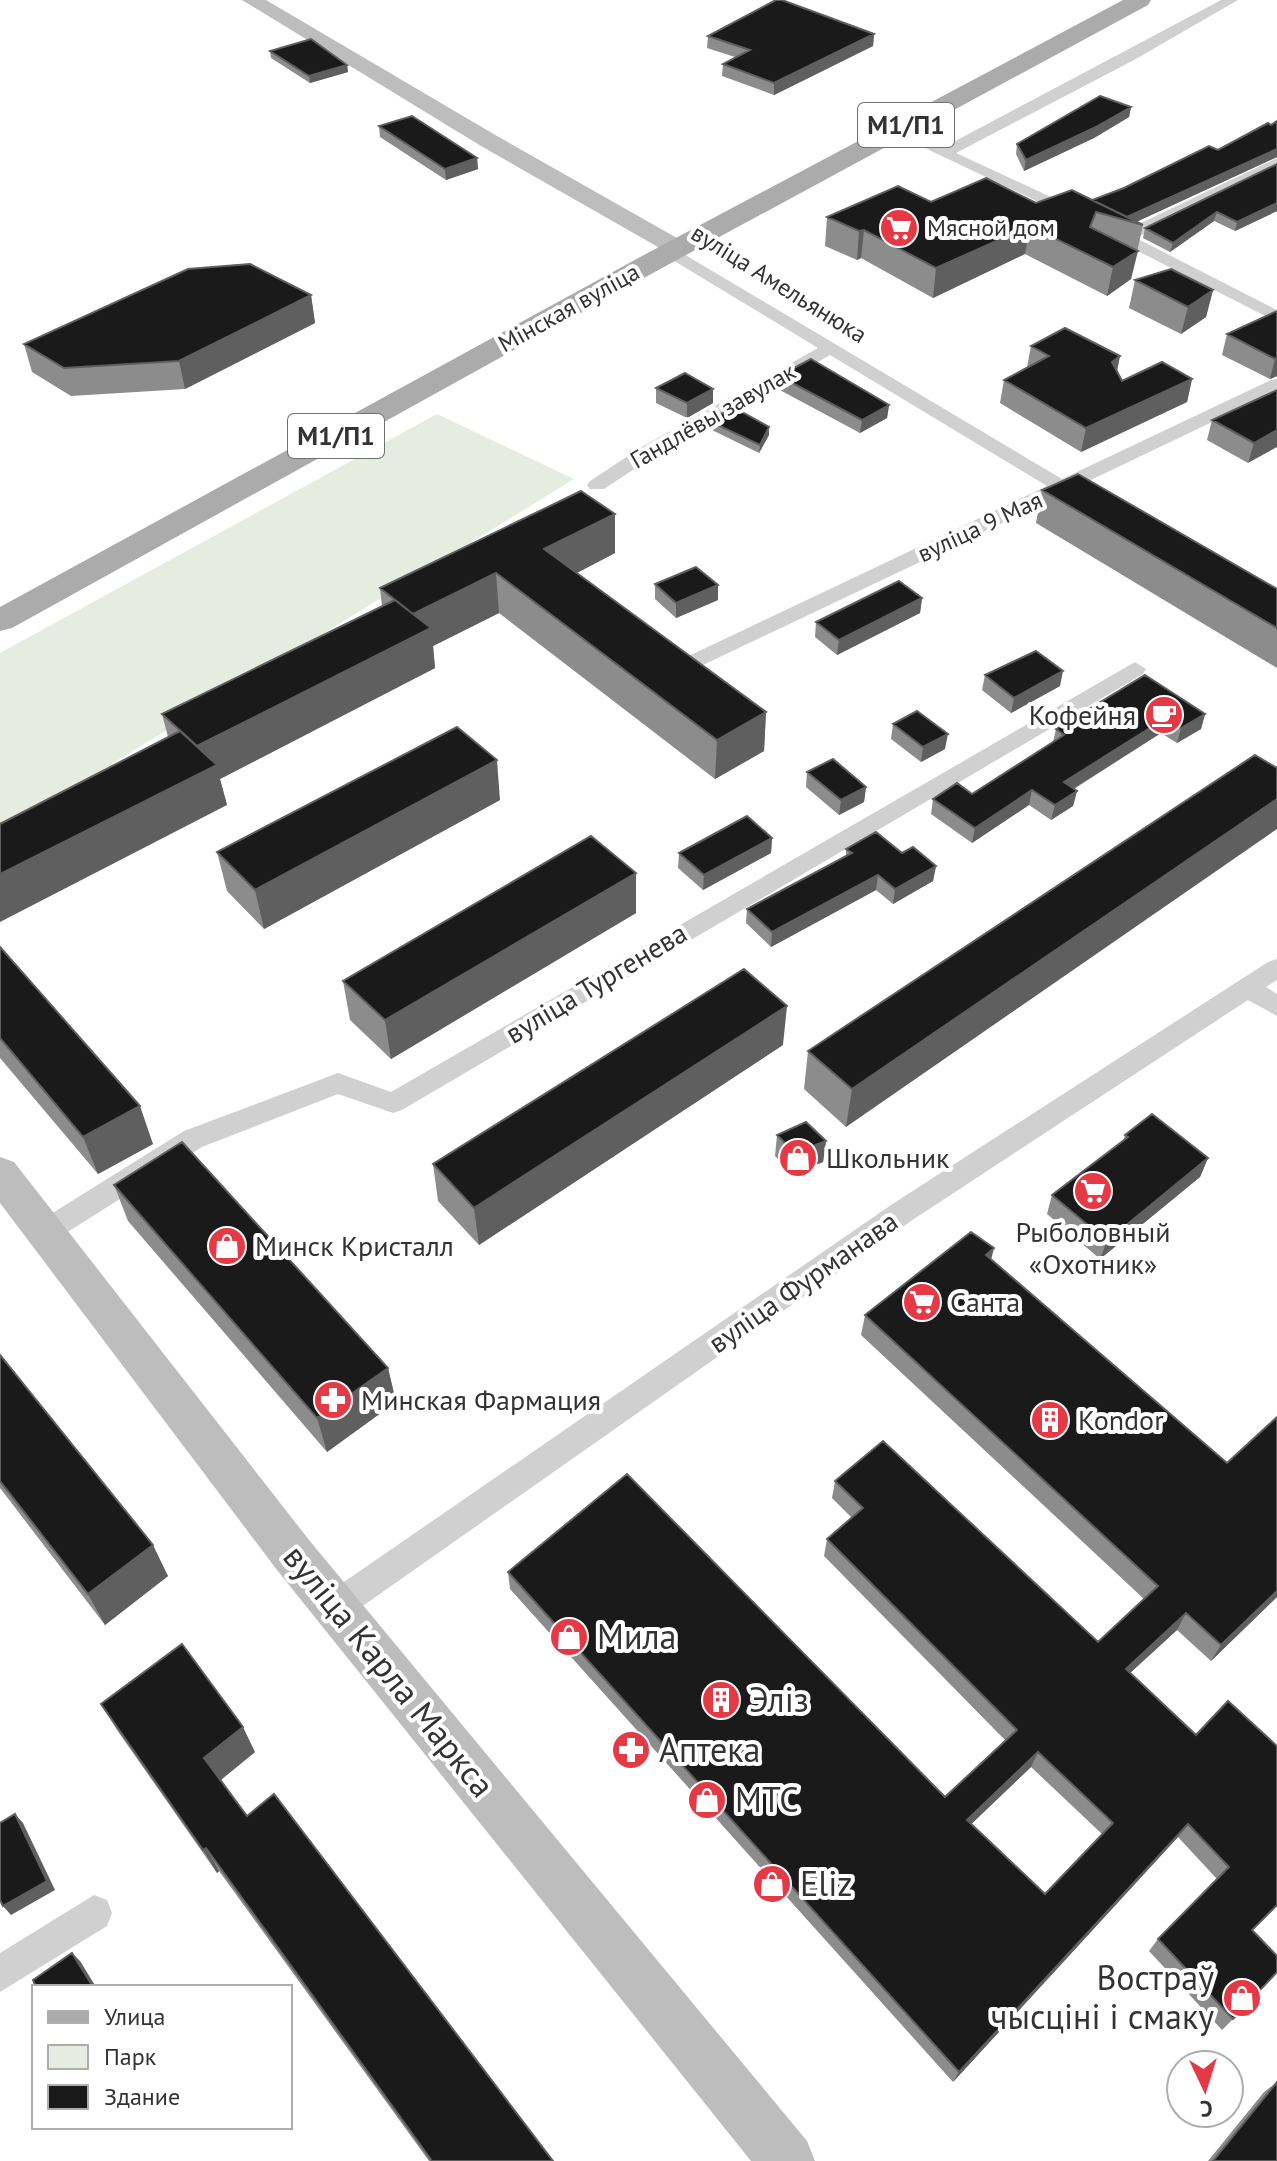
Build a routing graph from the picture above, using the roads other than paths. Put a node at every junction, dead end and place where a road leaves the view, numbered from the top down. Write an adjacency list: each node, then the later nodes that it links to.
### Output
1 (252, 0): 8 (street, вуліца Амельянюка)
2 (1140, 0): 4 (main road, Мінская вуліца / М1/П1)
3 (1231, 0): 5 (street)
4 (895, 130): 5 (street); 8 (main road, Мінская вуліца / М1/П1)
5 (944, 153): 7 (street)
6 (1277, 163): 7 (street)
7 (1123, 238): 9 (street)
8 (672, 252): 10 (street, вуліца Амельянюка); 15 (main road, Мінская вуліца / М1/П1)
9 (1277, 317)
10 (830, 348): 12 (street, Гандлёвы завулак); 13 (street, вуліца Амельянюка)
11 (1277, 384): 13 (street, вуліца 9 Мая)
12 (597, 485)
13 (1063, 487): 14 (street, вуліца Амельянюка); 16 (street, вуліца 9 Мая)
14 (1103, 512)
15 (0, 621)
16 (682, 668)
17 (1135, 669): 22 (street, вуліца Тургенева)
18 (1277, 968): 19 (street, вуліца Фурманава)
19 (1249, 988): 20 (street); 23 (street, вуліца Фурманава)
20 (1277, 1007)
21 (0, 1173): 22 (street, вуліца Карла Маркса)
22 (45, 1232): 23 (street, вуліца Карла Маркса)
23 (336, 1606): 26 (street, вуліца Карла Маркса)
24 (94, 1913): 25 (street)
25 (0, 1974)
26 (787, 2161)

